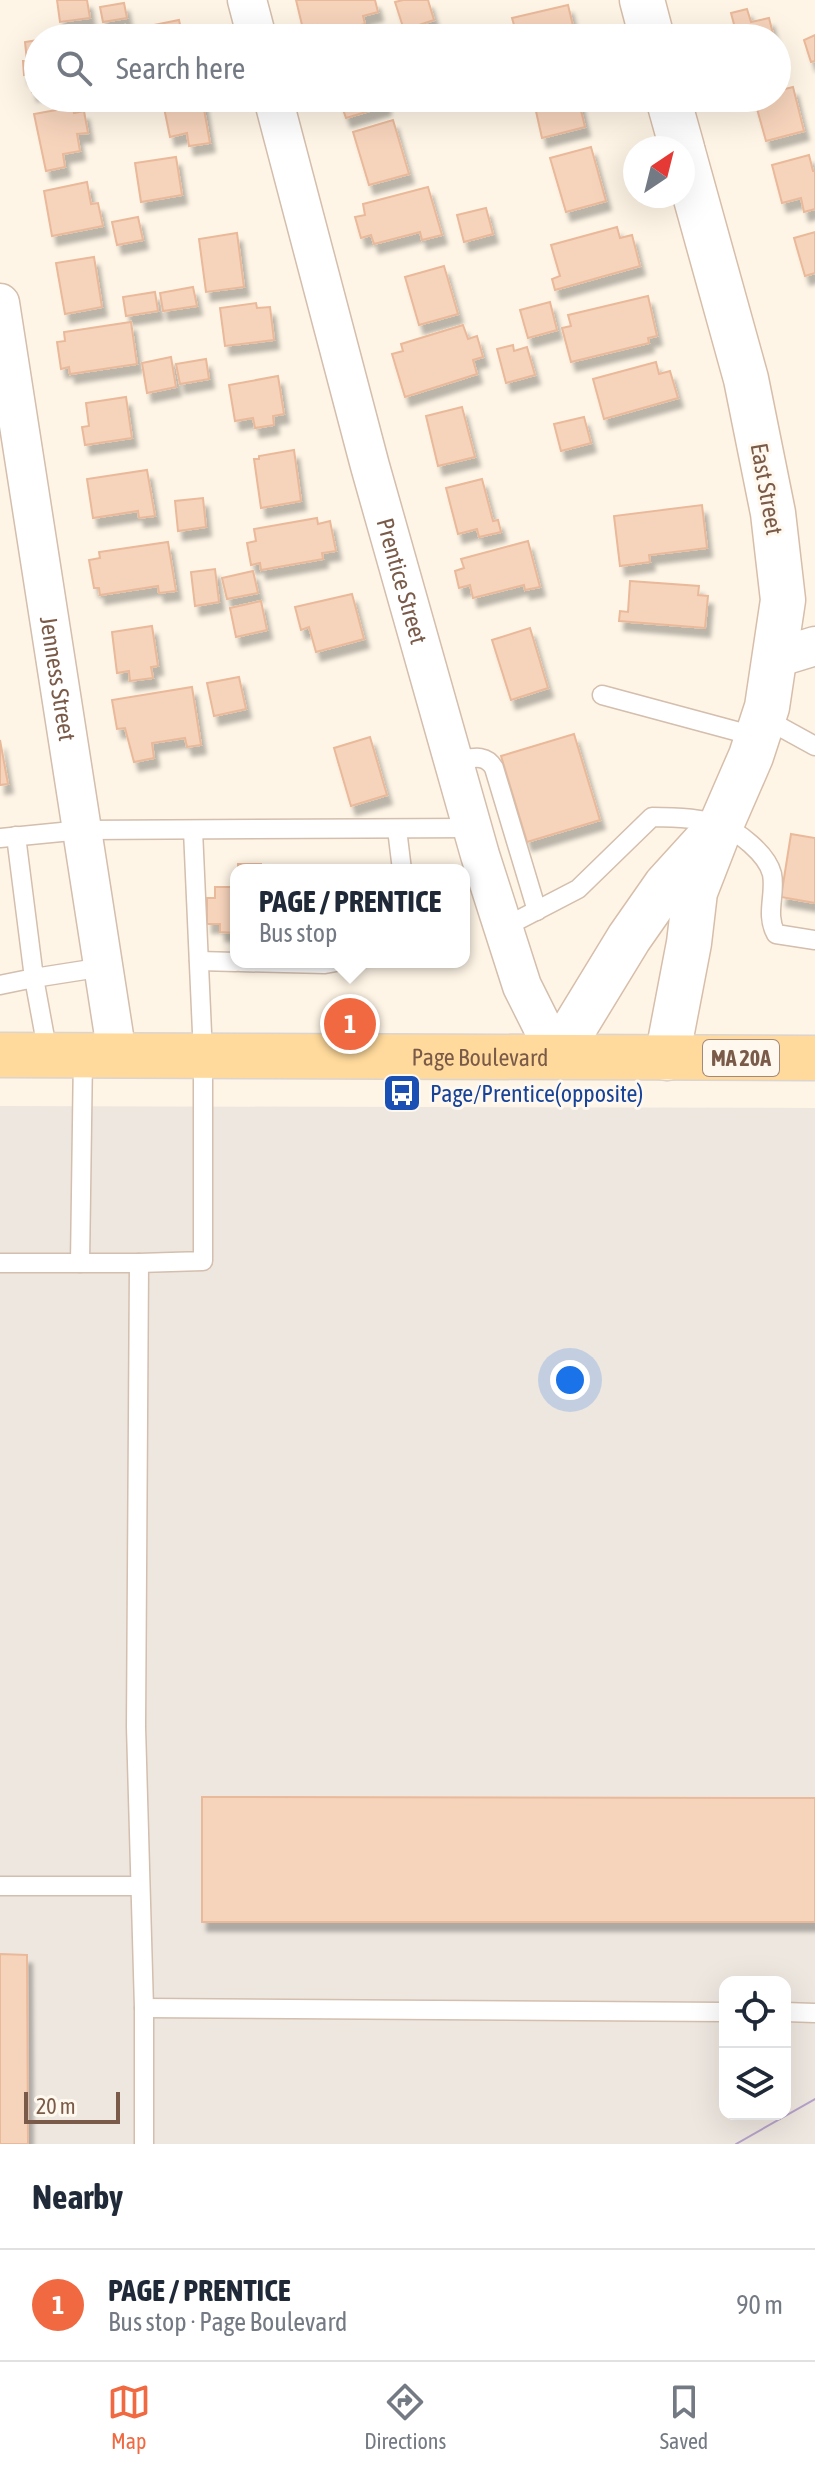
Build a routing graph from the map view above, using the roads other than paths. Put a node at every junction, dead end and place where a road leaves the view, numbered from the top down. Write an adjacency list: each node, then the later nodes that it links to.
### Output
1 (247, 0): 3 (street)
2 (642, 0): 4 (main road)
3 (253, 24)
4 (648, 24)
5 (277, 112): 14 (street, Prentice Street)
6 (672, 112): 7 (main road, East Street)
7 (678, 136)
8 (695, 197): 10 (main road, East Street)
9 (0, 303): 18 (street, Jenness Street)
10 (796, 652): 12 (main road, East Street)
11 (602, 695): 12 (lane)
12 (761, 727): 13 (lane); 15 (main road, East Street)
13 (815, 746)
14 (453, 761): 16 (street, Prentice Street); 22 (lane)
15 (721, 825): 22 (lane); 24 (lane); 33 (main road, East Street); 34 (main road, East Street)
16 (473, 828): 17 (lane); 23 (street, Prentice Street)
17 (397, 829): 19 (lane); 21 (lane)
18 (82, 830): 19 (lane); 20 (lane); 27 (street, Jenness Street)
19 (193, 830): 25 (lane)
20 (8, 837): 28 (lane)
21 (401, 864)
22 (537, 911): 23 (lane)
23 (503, 928): 33 (street, Prentice Street)
24 (815, 940)
25 (199, 961): 26 (lane); 32 (lane)
26 (230, 962)
27 (104, 967): 28 (lane); 31 (street, Jenness Street)
28 (34, 978): 29 (lane); 31 (lane)
29 (0, 985)
30 (0, 1055): 31 (main road, Page Boulevard / MA 20A)
31 (83, 1055): 32 (main road, Page Boulevard / MA 20A); 37 (lane)
32 (203, 1055): 33 (main road, Page Boulevard / MA 20A); 38 (lane)
33 (557, 1056): 34 (main road, Page Boulevard / MA 20A)
34 (667, 1058): 35 (main road, Page Boulevard / MA 20A)
35 (815, 1058)
36 (0, 1263): 37 (lane)
37 (80, 1263): 38 (lane)
38 (139, 1263): 40 (lane)
39 (0, 1886): 40 (lane)
40 (140, 1886): 41 (lane)
41 (144, 2008): 42 (lane); 45 (lane)
42 (719, 2012)
43 (791, 2012): 44 (lane)
44 (815, 2013)
45 (144, 2144)

